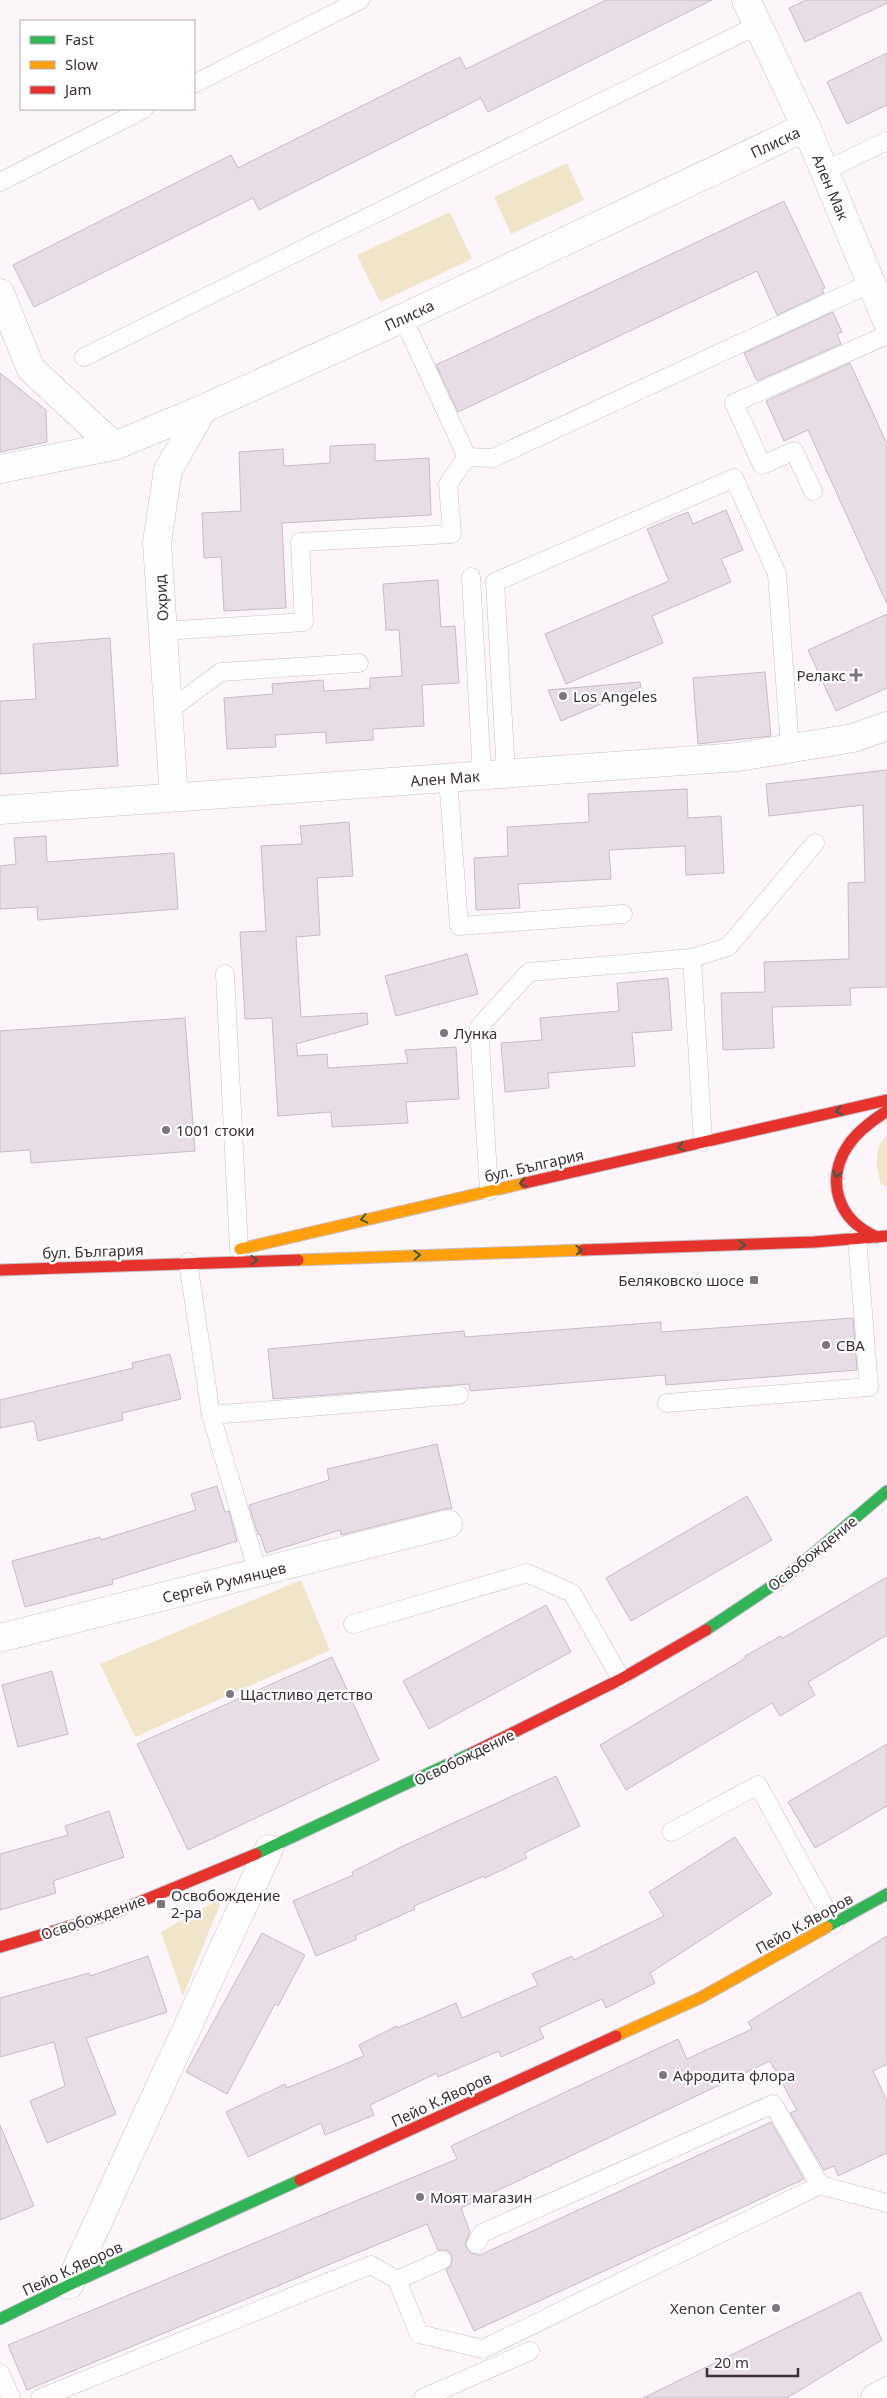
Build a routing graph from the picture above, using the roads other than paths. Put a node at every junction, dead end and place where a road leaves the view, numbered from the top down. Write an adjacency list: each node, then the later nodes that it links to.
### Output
1 (360, 0): 4 (lane)
2 (746, 0): 3 (street, Ален Мак)
3 (758, 25): 6 (street, Ален Мак); 15 (lane)
4 (195, 83)
5 (142, 110): 9 (lane)
6 (806, 127): 8 (street, Ален Мак); 12 (street, Плиска)
7 (887, 142): 8 (lane)
8 (824, 171): 10 (street, Ален Мак)
9 (0, 182)
10 (871, 283): 13 (street, Ален Мак); 18 (lane)
11 (0, 293): 17 (street)
12 (403, 318): 16 (street, Плиска); 18 (lane)
13 (887, 321)
14 (887, 335): 20 (lane)
15 (84, 357)
16 (203, 409): 17 (street, Плиска); 22 (street, Охрид)
17 (114, 446): 19 (street, Плиска)
18 (467, 457): 22 (lane)
19 (0, 470)
20 (813, 491)
21 (471, 576): 27 (lane)
22 (163, 631): 24 (street, Охрид)
23 (360, 664): 24 (lane)
24 (168, 711): 29 (street, Охрид)
25 (887, 726): 26 (street, Ален Мак)
26 (790, 748): 27 (street, Ален Мак); 27 (lane)
27 (494, 774): 28 (street, Ален Мак)
28 (448, 778): 29 (street, Ален Мак); 32 (lane)
29 (174, 797): 30 (street, Ален Мак)
30 (0, 810)
31 (815, 843): 33 (lane)
32 (623, 914)
33 (692, 958): 37 (lane); 38 (lane)
34 (225, 974): 40 (lane)
35 (887, 1100): 37 (street, бул. България, one-way to 37)
36 (887, 1111): 39 (street, one-way to 39)
37 (703, 1142): 38 (street, бул. България, one-way to 38)
38 (489, 1191): 40 (street, бул. България, one-way to 40)
39 (877, 1238): 41 (street, бул. България, one-way to 39); 44 (lane)
40 (239, 1250): 41 (street, бул. България)
41 (188, 1262): 42 (street, бул. България); 45 (lane)
42 (0, 1270)
43 (459, 1395): 45 (lane)
44 (667, 1403)
45 (212, 1415): 48 (lane)
46 (887, 1491): 51 (street, Освобождение)
47 (448, 1524): 48 (street, Сергей Румянцев)
48 (258, 1573): 50 (street, Сергей Румянцев)
49 (353, 1624): 51 (lane)
50 (0, 1638)
51 (621, 1679): 53 (street, Освобождение)
52 (671, 1832): 55 (lane)
53 (269, 1849): 56 (street, Освобождение); 62 (street)
54 (887, 1894): 55 (street, Пейо К.Яворов)
55 (834, 1924): 62 (street, Пейо К.Яворов)
56 (0, 1947)
57 (820, 2185): 58 (lane); 59 (lane); 61 (lane)
58 (887, 2203)
59 (476, 2244)
60 (442, 2260): 61 (lane)
61 (396, 2280): 68 (lane)
62 (69, 2286): 63 (street, Пейо К.Яворов)
63 (0, 2319)
64 (530, 2351): 69 (lane)
65 (0, 2373): 67 (lane)
66 (887, 2391): 70 (street)
67 (11, 2398)
68 (40, 2398)
69 (423, 2398)
70 (875, 2398)

